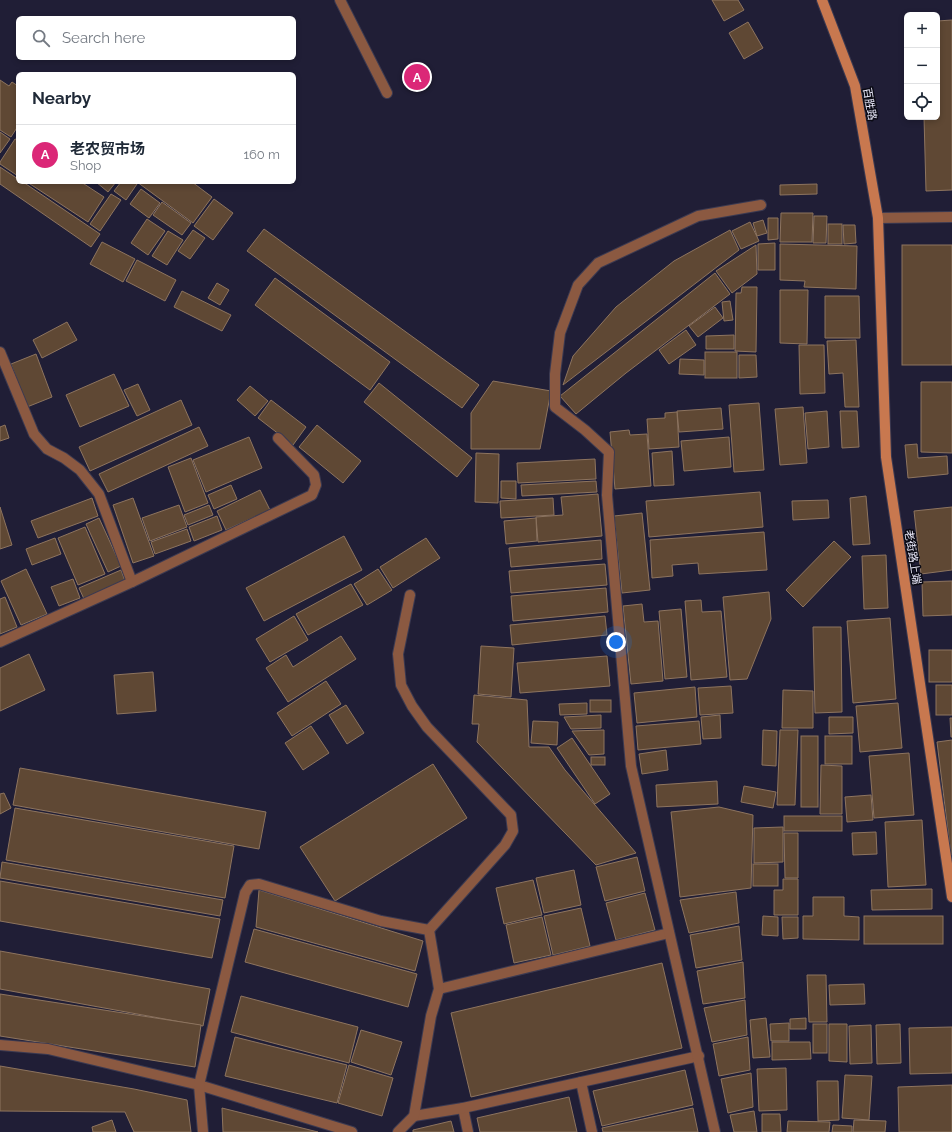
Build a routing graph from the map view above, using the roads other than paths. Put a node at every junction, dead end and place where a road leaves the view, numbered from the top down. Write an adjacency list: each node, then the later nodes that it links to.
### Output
1 (340, 0): 3 (street)
2 (822, 0): 6 (main road, 百胜路)
3 (387, 93)
4 (761, 205): 14 (street)
5 (952, 217): 6 (street)
6 (878, 218): 12 (main road, 老街路上端)
7 (0, 352): 9 (street)
8 (278, 438): 9 (street)
9 (132, 582): 11 (street)
10 (410, 595): 13 (street)
11 (0, 642)
12 (952, 897)
13 (429, 930): 15 (street); 19 (street)
14 (669, 933): 15 (street); 17 (street)
15 (439, 989): 21 (street)
16 (0, 1046): 19 (street)
17 (699, 1056): 18 (street); 27 (street)
18 (581, 1082): 20 (street); 26 (street)
19 (199, 1084): 22 (street); 23 (street)
20 (463, 1108): 21 (street); 25 (street)
21 (414, 1116): 24 (street)
22 (204, 1132)
23 (352, 1132)
24 (398, 1132)
25 (468, 1132)
26 (592, 1132)
27 (715, 1132)

